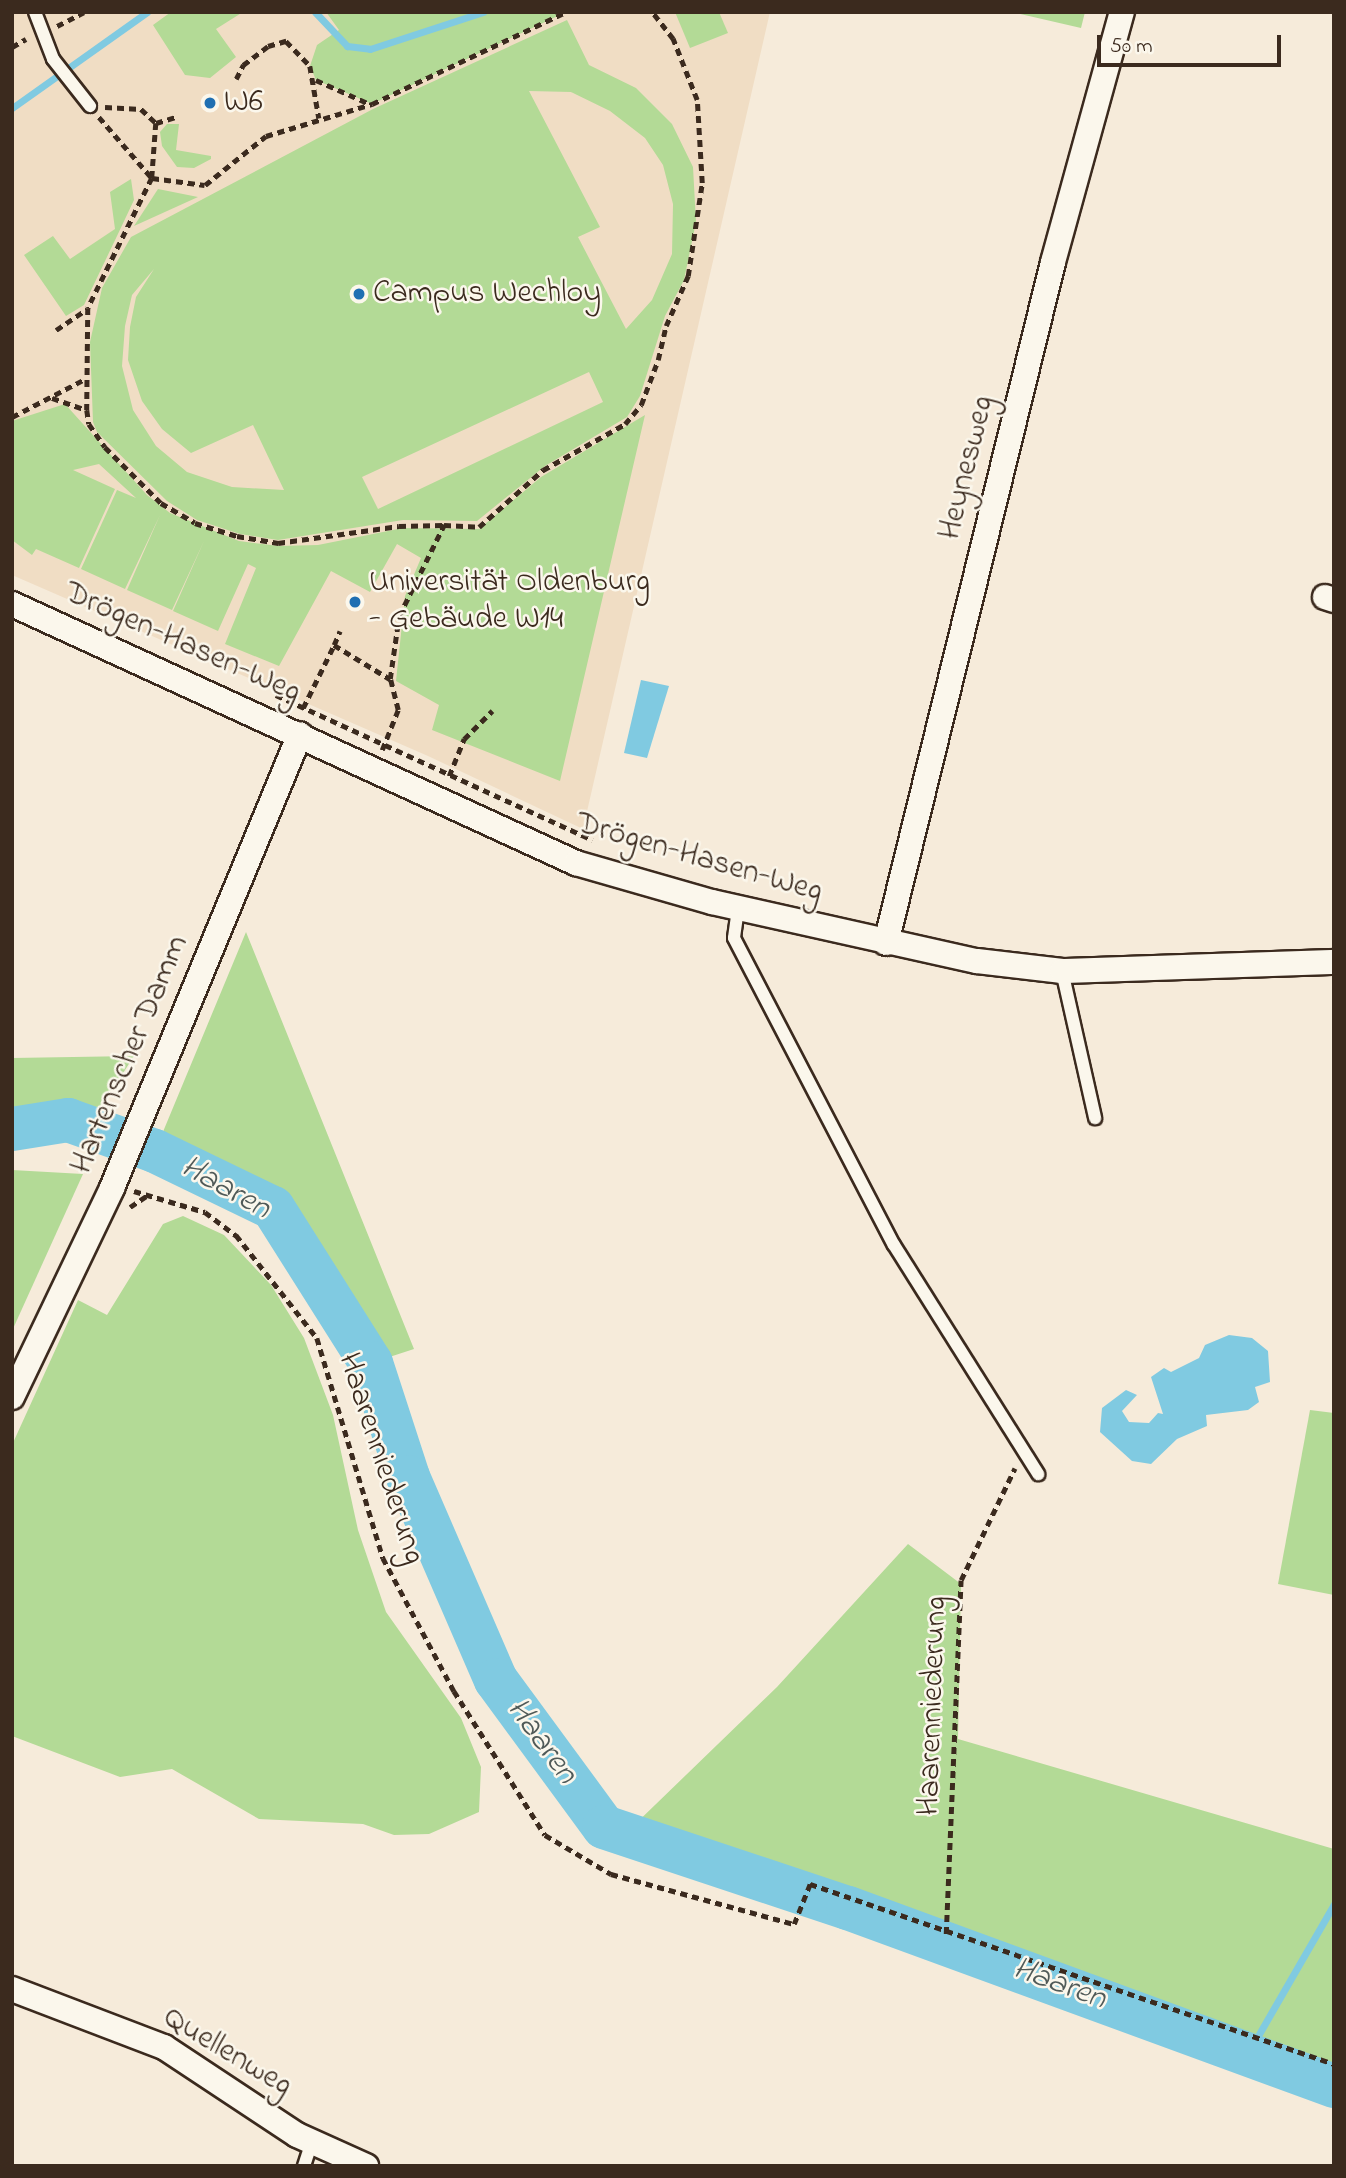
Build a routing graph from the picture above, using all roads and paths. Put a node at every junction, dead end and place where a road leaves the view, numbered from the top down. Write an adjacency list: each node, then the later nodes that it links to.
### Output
1 (35, 12): 6 (lane)
2 (84, 12): 6 (path)
3 (566, 12): 11 (path)
4 (652, 12): 23 (path)
5 (1122, 12): 35 (street, Heynesweg)
6 (43, 33): 12 (lane)
7 (12, 36): 8 (path)
8 (21, 40)
9 (236, 79): 10 (path)
10 (316, 80): 11 (path); 14 (path)
11 (372, 104): 14 (path)
12 (90, 106): 15 (path); 16 (path)
13 (176, 117): 15 (path)
14 (319, 118): 16 (path)
15 (156, 122): 16 (path)
16 (152, 178): 17 (path)
17 (88, 308): 18 (path); 19 (path)
18 (57, 330)
19 (85, 379): 20 (path); 21 (path)
20 (51, 398): 21 (path); 22 (path)
21 (87, 410): 23 (path)
22 (12, 417)
23 (444, 525): 26 (path)
24 (12, 604): 31 (street, Drögen-Hasen-Weg)
25 (391, 613): 26 (path)
26 (399, 616): 29 (path)
27 (341, 631): 28 (path)
28 (334, 645): 29 (path); 31 (path)
29 (390, 679): 32 (path)
30 (492, 711): 33 (path)
31 (300, 734): 32 (street, Drögen-Hasen-Weg); 39 (street, Hartenscher Damm)
32 (374, 767): 33 (street, Drögen-Hasen-Weg)
33 (439, 799): 34 (street, Drögen-Hasen-Weg)
34 (738, 909): 35 (street, Drögen-Hasen-Weg); 41 (lane)
35 (886, 943): 37 (street, Drögen-Hasen-Weg)
36 (1334, 961): 37 (street, Drögen-Hasen-Weg)
37 (1062, 971): 38 (lane)
38 (1095, 1118)
39 (119, 1186): 40 (street, Hartenscher Damm); 43 (path, Haarenniederung)
40 (12, 1397)
41 (1023, 1451): 42 (lane); 43 (path, Haarenniederung)
42 (1038, 1474)
43 (946, 1934): 45 (path)
44 (12, 1989): 46 (street, Quellenweg)
45 (1334, 2064)
46 (312, 2141): 47 (lane); 48 (street, Quellenweg)
47 (304, 2166)
48 (366, 2166)

